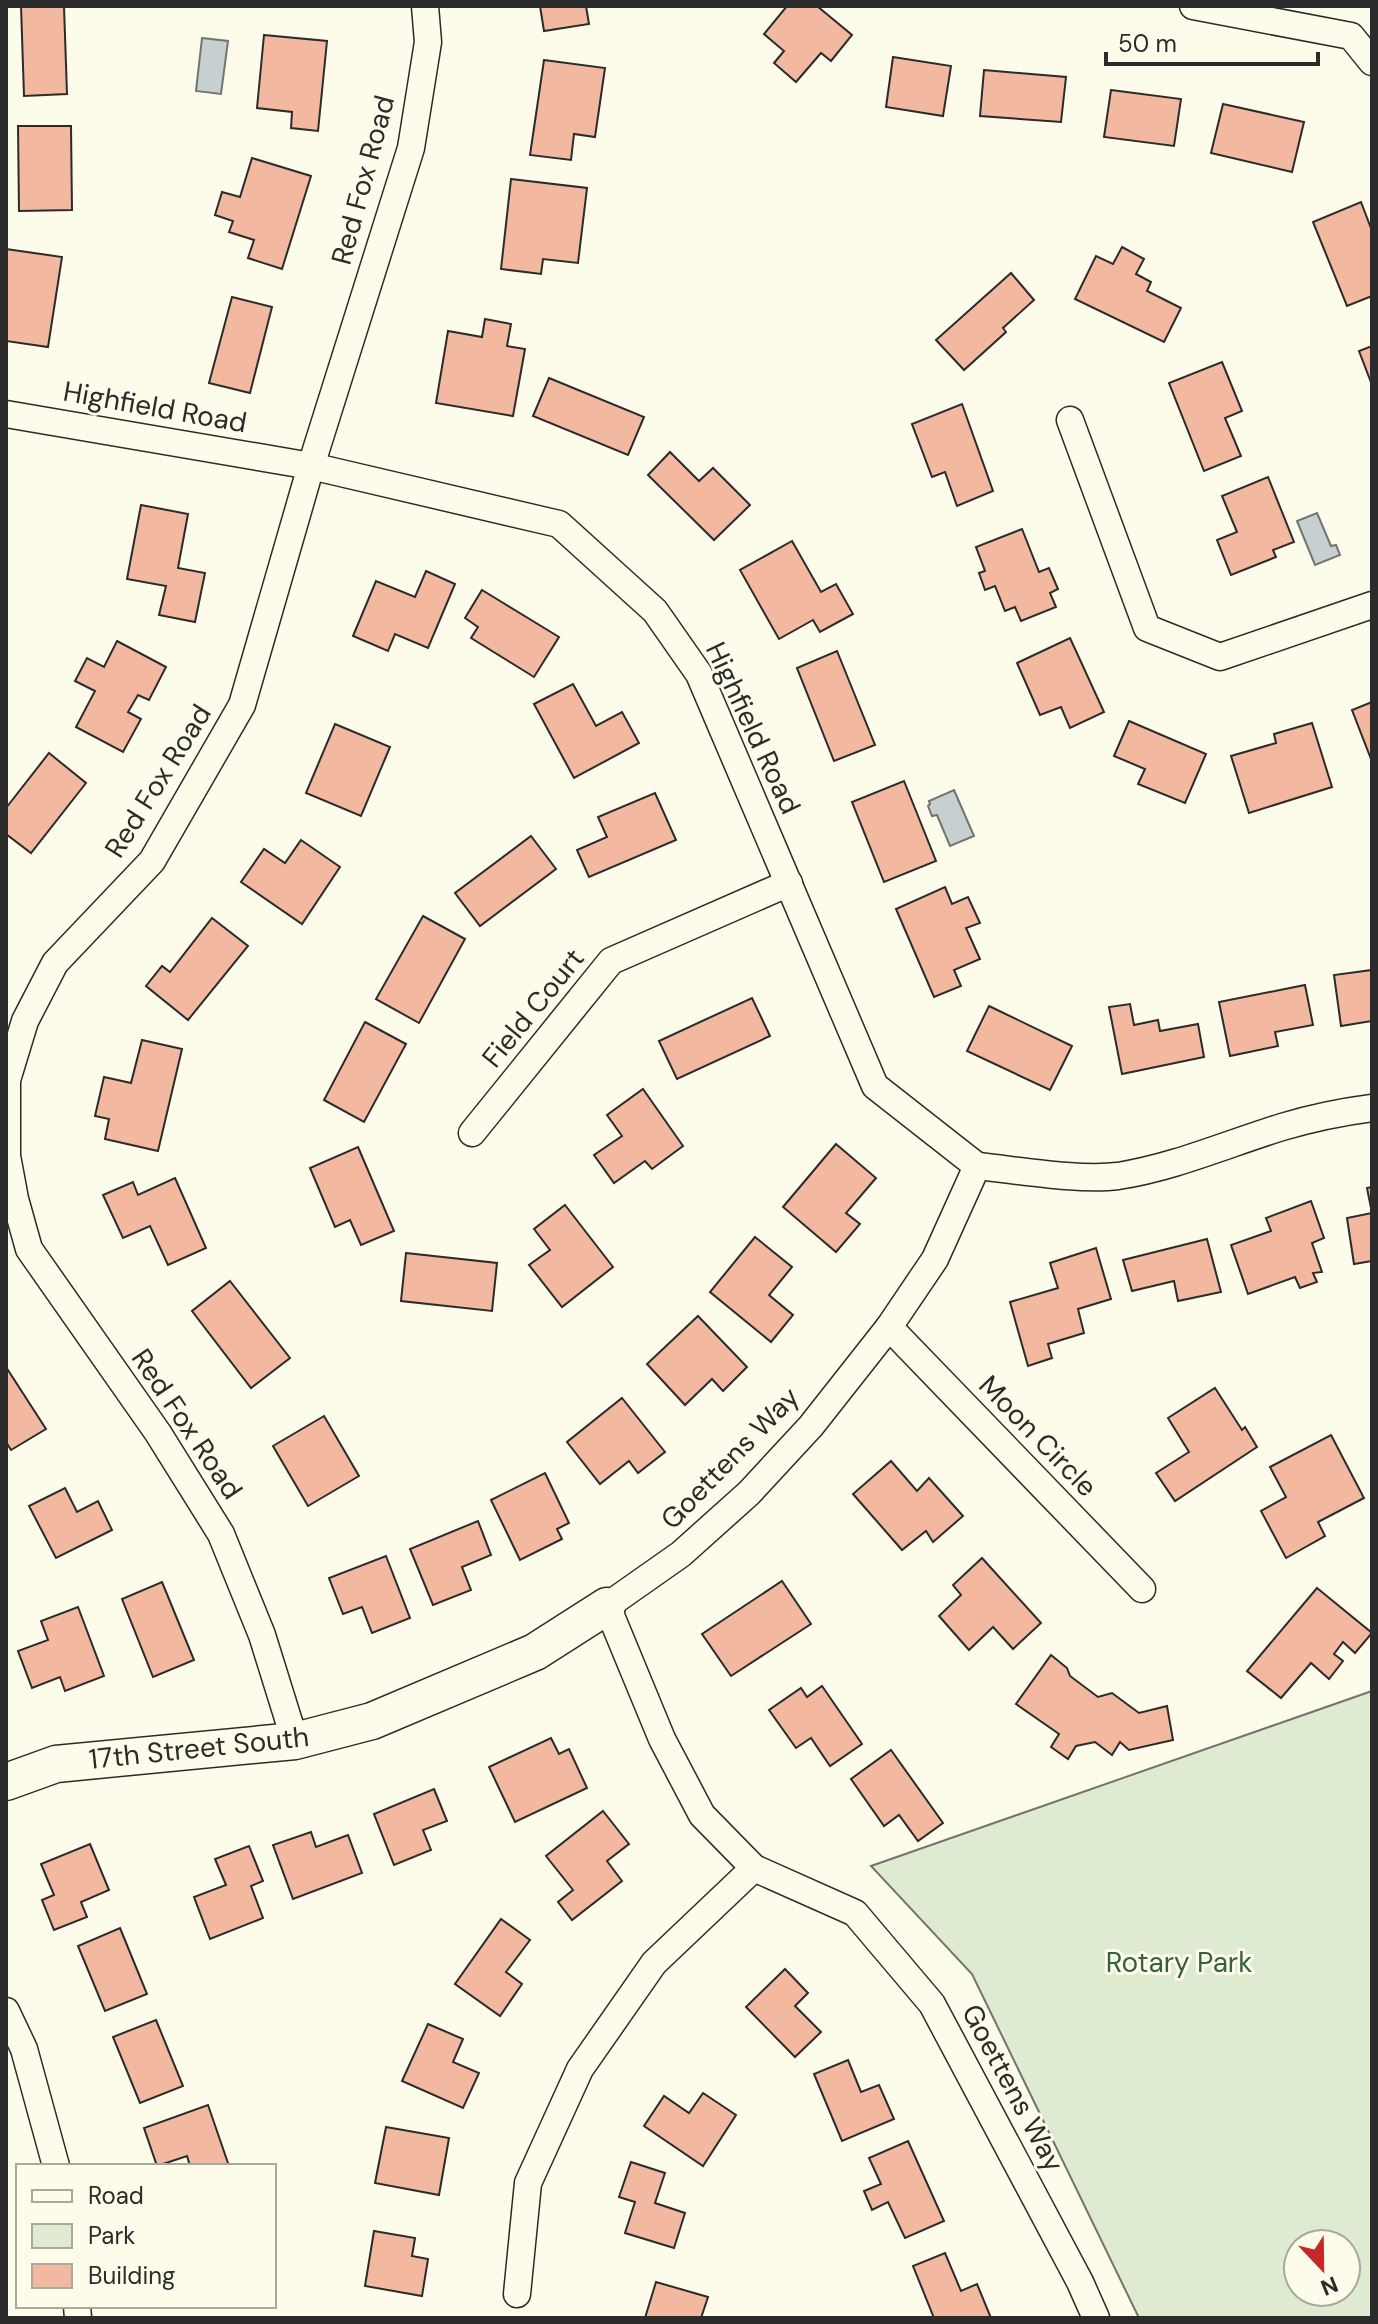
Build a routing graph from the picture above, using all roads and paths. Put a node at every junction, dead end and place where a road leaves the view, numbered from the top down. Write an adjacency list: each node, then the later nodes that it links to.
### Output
1 (425, 6): 6 (street, Red Fox Road)
2 (1193, 6): 3 (street)
3 (1372, 62)
4 (6, 414): 6 (street, Highfield Road)
5 (1070, 420): 7 (street)
6 (311, 466): 8 (street, Highfield Road); 15 (street, Red Fox Road)
7 (1372, 605)
8 (789, 883): 10 (street, Field Court); 11 (street, Highfield Road)
9 (1372, 1108): 11 (street)
10 (472, 1133)
11 (977, 1166): 12 (street, Goettens Way)
12 (889, 1327): 13 (street, Moon Circle); 14 (street, Goettens Way)
13 (1142, 1589)
14 (607, 1606): 15 (street, 17th Street South); 17 (street, Goettens Way)
15 (295, 1741): 16 (street, 17th Street South)
16 (6, 1782)
17 (754, 1868): 20 (street); 21 (street, Goettens Way)
18 (6, 2011): 19 (street)
19 (55, 2164)
20 (517, 2294)
21 (1096, 2318)

